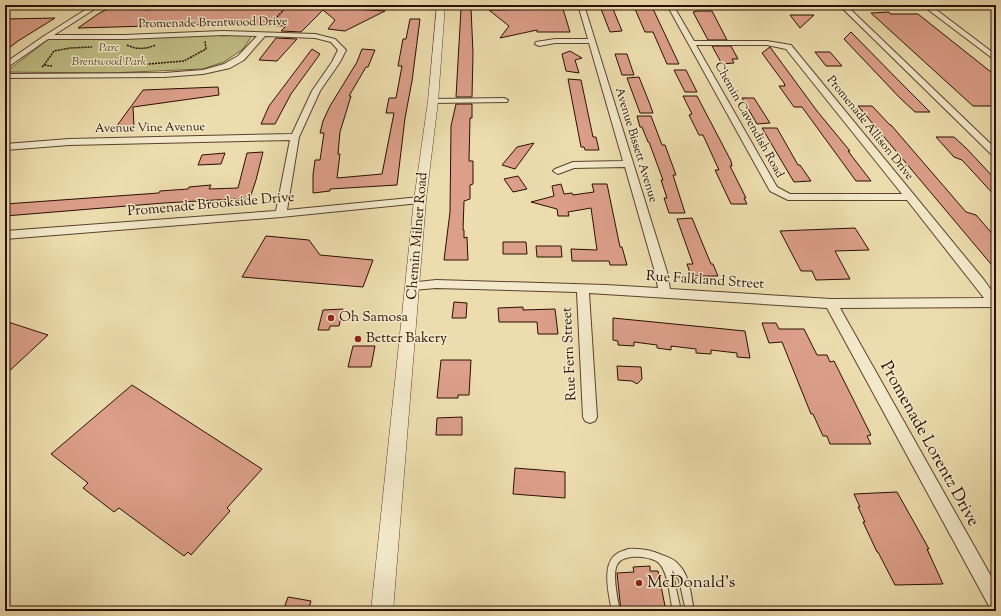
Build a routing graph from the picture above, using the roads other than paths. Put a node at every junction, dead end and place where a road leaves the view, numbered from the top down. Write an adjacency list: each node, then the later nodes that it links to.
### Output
1 (98, 5): 10 (street)
2 (441, 5): 18 (street, Chemin Milner Road)
3 (581, 5): 11 (street, Avenue Bissett Avenue)
4 (670, 5): 12 (street, Chemin Cavendish Road)
5 (817, 5): 6 (street)
6 (842, 5): 7 (street); 21 (street)
7 (927, 6): 8 (street); 14 (street)
8 (996, 6)
9 (264, 32): 10 (street, Promenade Brentwood Drive); 16 (street); 19 (street, Promenade Brentwood Drive)
10 (46, 38): 15 (street)
11 (592, 41): 13 (street); 22 (street, Avenue Bissett Avenue)
12 (691, 43): 24 (street, Promenade Allison Drive); 24 (street, Chemin Cavendish Road)
13 (539, 44)
14 (996, 59)
15 (5, 67)
16 (5, 76)
17 (504, 100): 18 (street)
18 (433, 101): 25 (street, Chemin Milner Road)
19 (295, 137): 20 (street, Avenue Vine Avenue); 26 (street, Promenade Brentwood Drive)
20 (5, 147)
21 (996, 154)
22 (628, 164): 23 (street); 30 (street, Avenue Bissett Avenue)
23 (558, 171)
24 (910, 197): 31 (street, Promenade Allison Drive)
25 (420, 200): 26 (street, Promenade Brookside Drive); 28 (street, Chemin Milner Road)
26 (282, 214): 27 (street, Promenade Brookside Drive)
27 (5, 235)
28 (413, 286): 29 (street, Rue Falkland Street); 36 (street, Chemin Milner Road)
29 (583, 289): 30 (street, Rue Falkland Street); 33 (street, Rue Fern Street)
30 (665, 293): 32 (street, Rue Falkland Street)
31 (995, 302): 32 (street, Rue Falkland Street)
32 (831, 304): 35 (street, Promenade Lorentz Drive)
33 (590, 417)
34 (659, 558): 37 (lane); 38 (lane); 39 (lane)
35 (996, 602)
36 (382, 611)
37 (616, 611)
38 (677, 611)
39 (690, 611)

